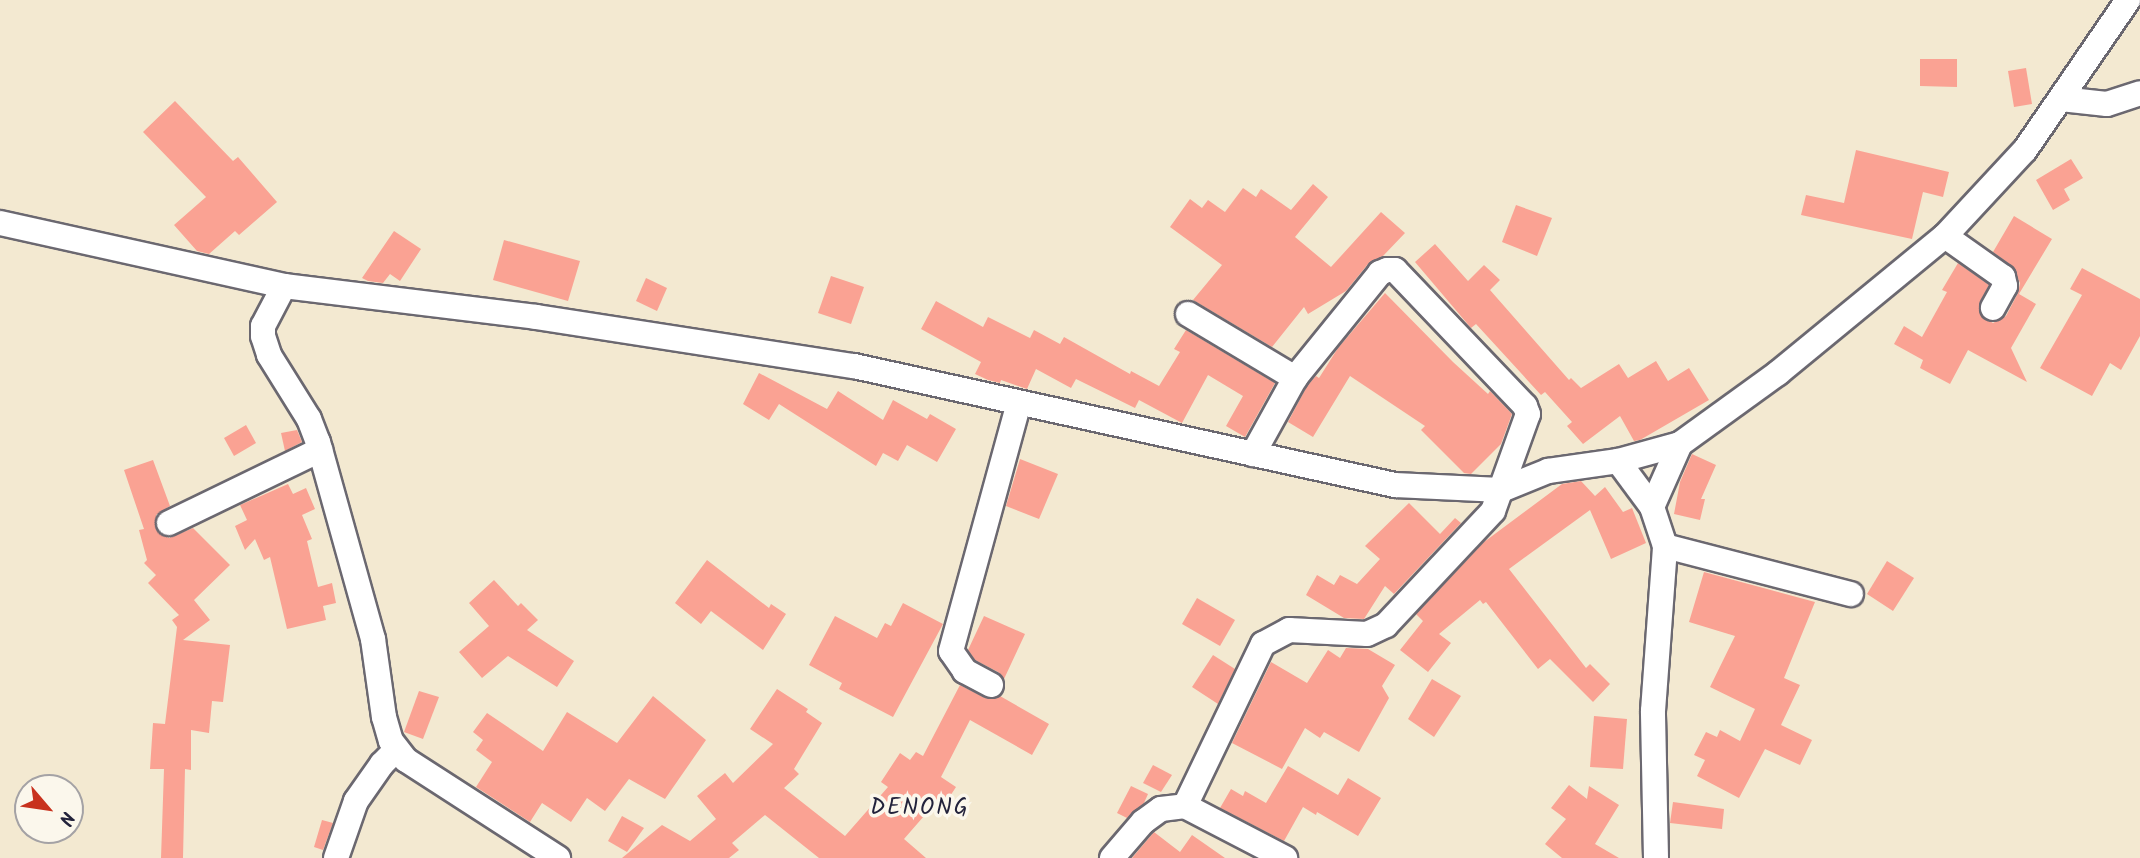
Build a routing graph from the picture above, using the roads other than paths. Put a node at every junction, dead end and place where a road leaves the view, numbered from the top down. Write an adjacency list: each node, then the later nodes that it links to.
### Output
1 (2128, 0): 3 (street)
2 (2140, 93): 3 (street)
3 (2061, 99): 5 (street)
4 (0, 223): 6 (street)
5 (1945, 236): 7 (street); 11 (street)
6 (284, 286): 10 (street); 12 (street)
7 (1993, 308)
8 (1188, 314): 9 (street)
9 (1295, 378): 13 (street); 15 (street)
10 (1019, 403): 13 (street); 20 (street)
11 (1680, 444): 14 (street); 16 (street)
12 (320, 450): 17 (street); 21 (street)
13 (1253, 454): 15 (street)
14 (1618, 461): 15 (street); 16 (street)
15 (1501, 490): 22 (street)
16 (1653, 507): 18 (street)
17 (169, 523)
18 (1665, 546): 19 (street); 27 (street)
19 (1851, 594)
20 (991, 685)
21 (396, 750): 23 (street); 24 (street)
22 (1185, 806): 25 (street); 26 (street)
23 (336, 858)
24 (558, 858)
25 (1112, 858)
26 (1284, 858)
27 (1656, 858)

